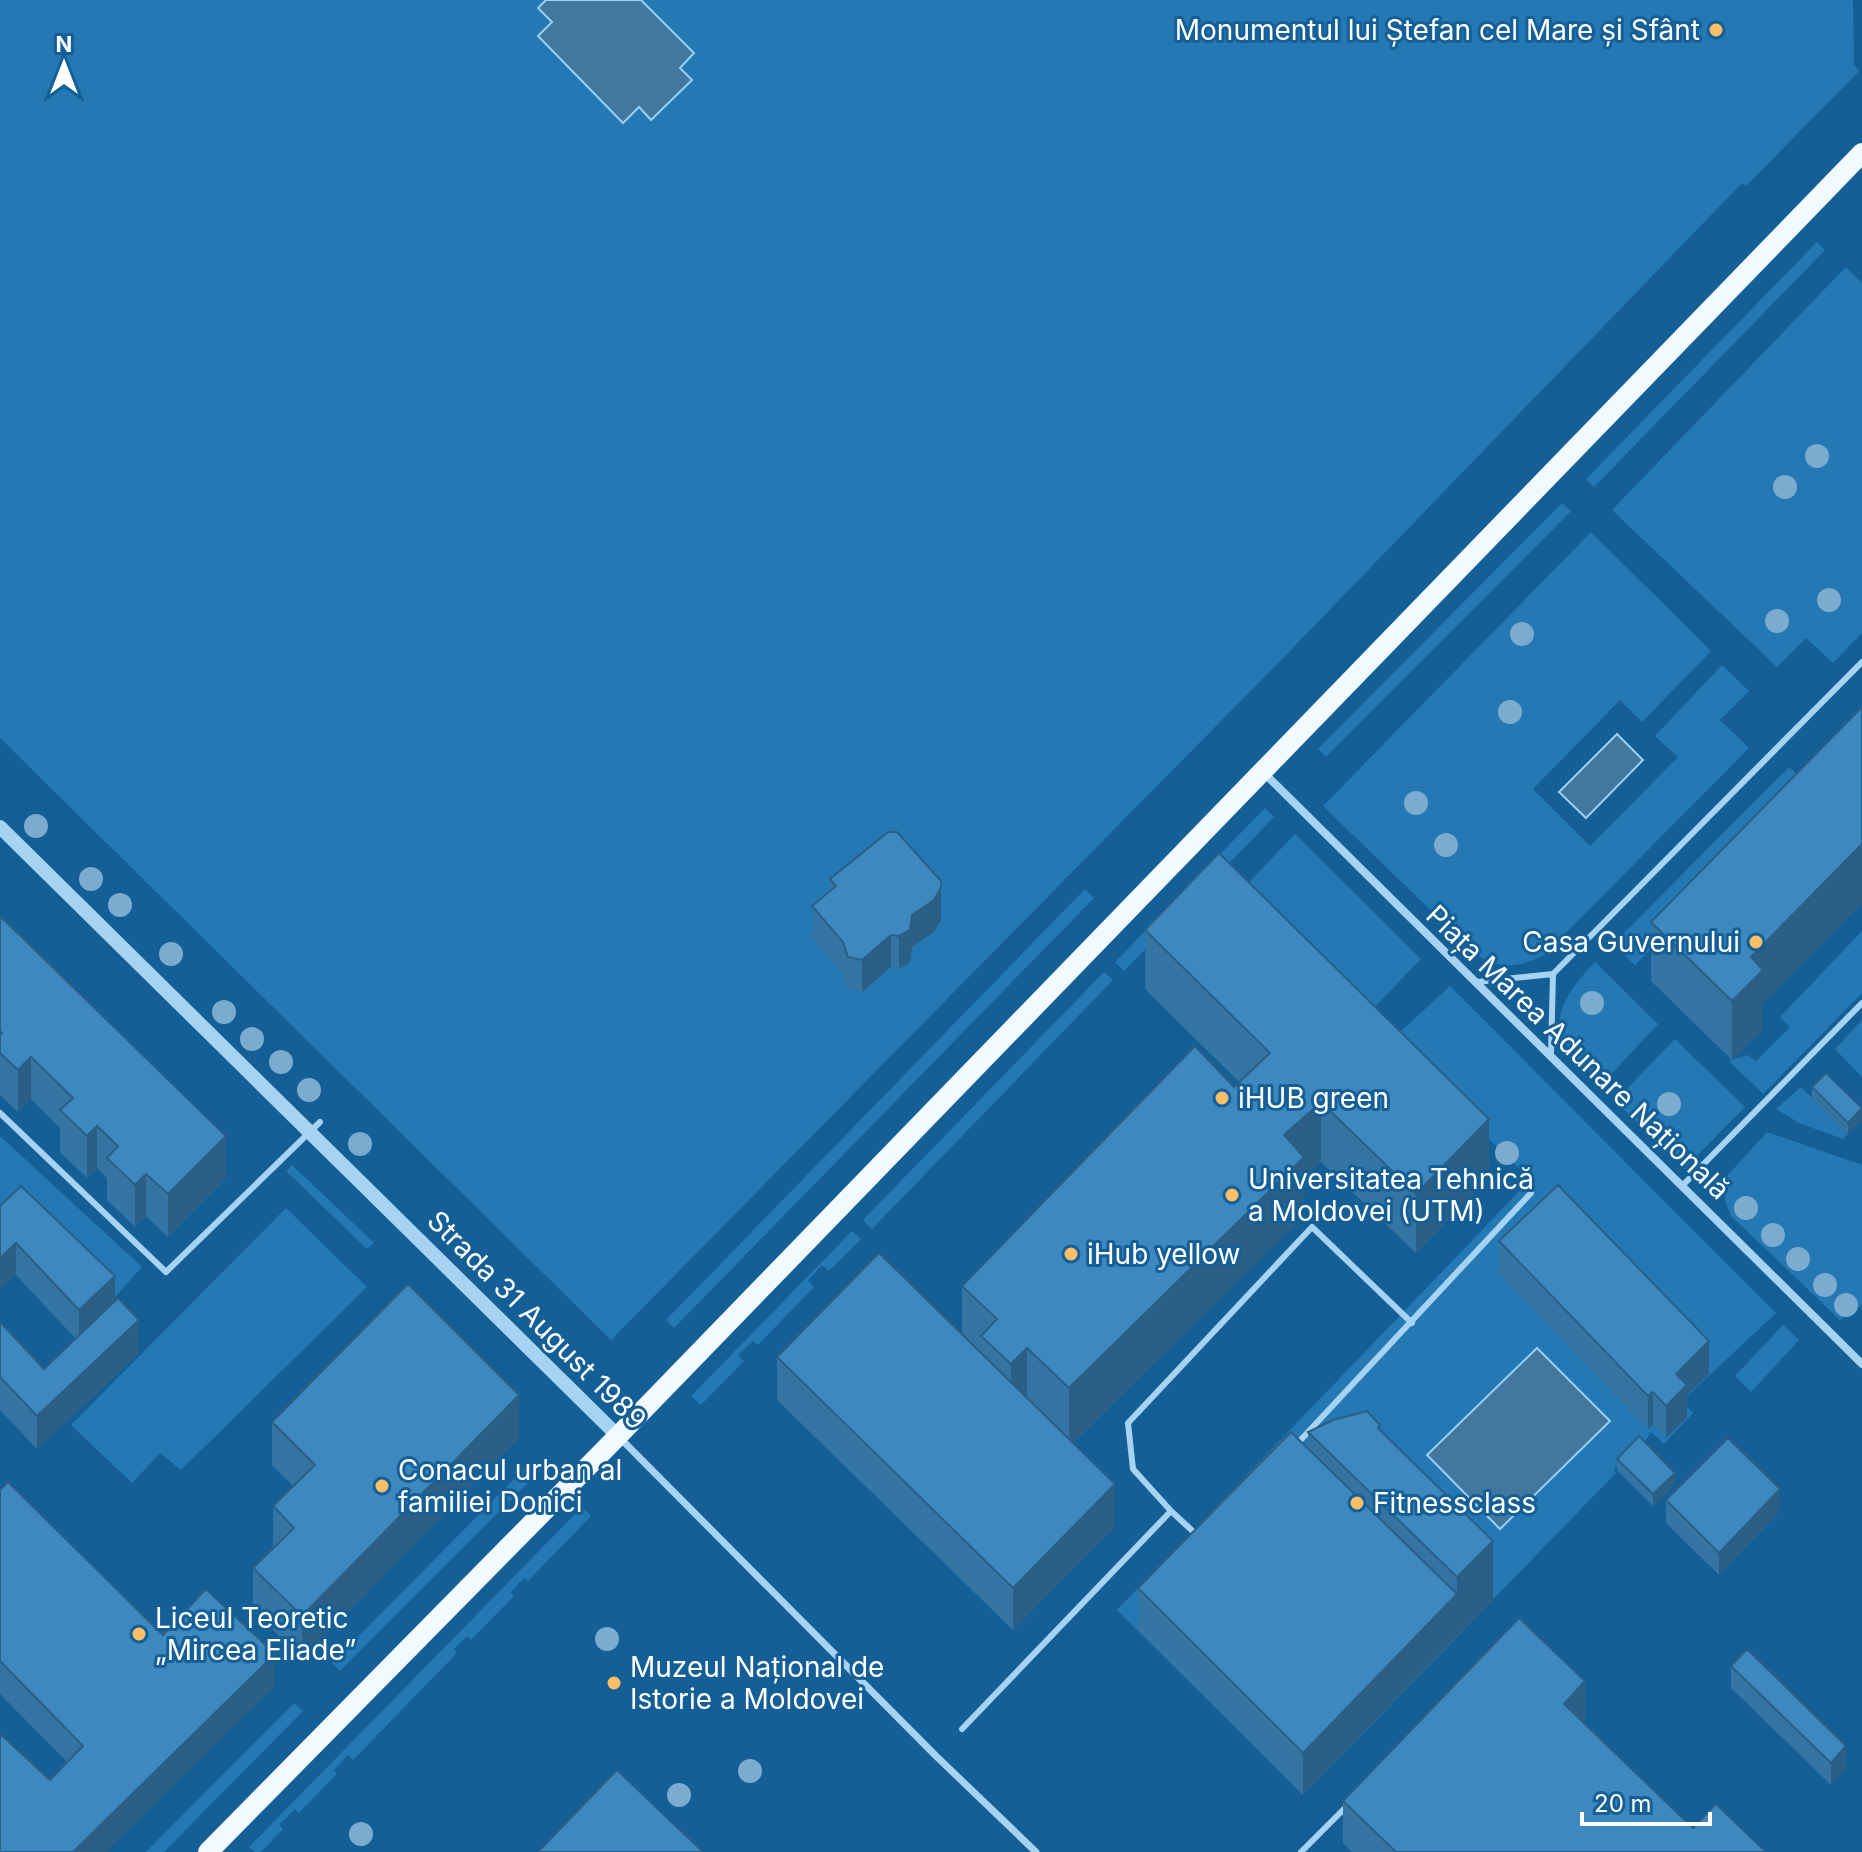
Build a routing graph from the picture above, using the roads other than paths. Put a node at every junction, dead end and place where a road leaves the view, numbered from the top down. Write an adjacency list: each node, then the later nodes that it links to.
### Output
1 (1862, 153): 3 (main road)
2 (1862, 662): 5 (lane)
3 (1263, 772): 6 (street, Piața Marea Adunare Națională); 15 (main road)
4 (0, 827): 10 (street, Strada 31 August 1989)
5 (1553, 974): 6 (lane); 8 (lane)
6 (1477, 982): 8 (street, Piața Marea Adunare Națională)
7 (1862, 1003): 11 (lane)
8 (1551, 1054): 11 (street, Piața Marea Adunare Națională)
9 (0, 1113): 10 (lane)
10 (315, 1127): 15 (street, Strada 31 August 1989)
11 (1683, 1185): 14 (street, Piața Marea Adunare Națională)
12 (1531, 1193): 13 (lane)
13 (1412, 1323): 16 (lane); 17 (lane)
14 (1862, 1364)
15 (618, 1436): 21 (main road); 22 (street, Strada 31 August 1989)
16 (1291, 1450)
17 (1171, 1511): 18 (lane); 19 (lane)
18 (1204, 1542)
19 (962, 1729)
20 (1351, 1803): 23 (lane)
21 (208, 1852)
22 (1036, 1852)
23 (1301, 1852)

